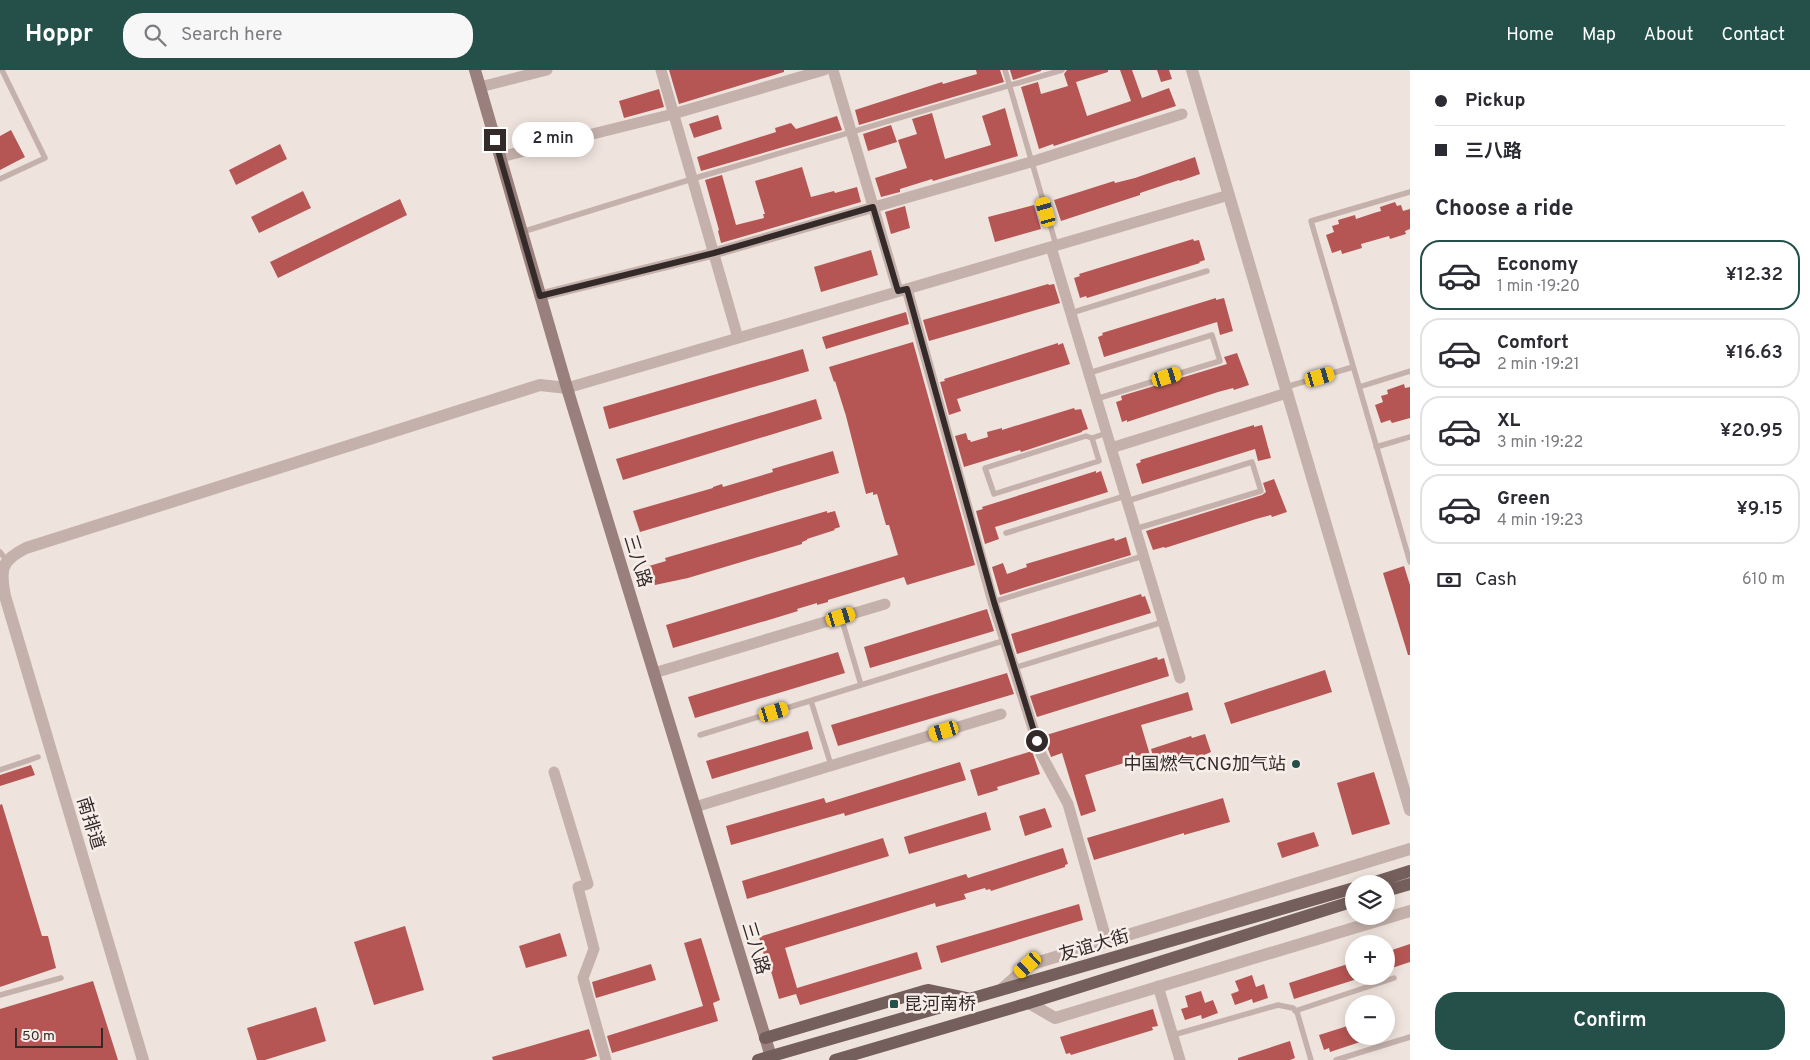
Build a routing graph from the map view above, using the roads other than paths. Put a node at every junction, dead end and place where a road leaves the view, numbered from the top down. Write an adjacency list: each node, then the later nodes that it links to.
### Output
1 (2, 70): 17 (lane)
2 (475, 70): 11 (main road, 三八路)
3 (547, 70): 11 (street)
4 (661, 70): 12 (street)
5 (824, 70): 12 (street)
6 (833, 70): 14 (street)
7 (1005, 70): 10 (lane)
8 (1062, 70): 10 (lane)
9 (1192, 70): 20 (street)
10 (1009, 86): 14 (lane); 16 (lane)
11 (480, 87): 15 (main road, 三八路)
12 (673, 114): 15 (street); 18 (street)
13 (1182, 114): 16 (street)
14 (851, 133): 18 (lane); 21 (street)
15 (500, 157): 22 (main road, 三八路)
16 (1031, 162): 21 (street); 23 (lane)
17 (0, 179)
18 (692, 179): 22 (lane); 24 (street)
19 (1410, 192): 30 (lane)
20 (1229, 195): 23 (street); 35 (street)
21 (873, 207): 24 (street); 26 (street)
22 (522, 232): 27 (main road, 三八路)
23 (1053, 246): 26 (street); 28 (street)
24 (714, 253): 27 (street); 29 (street)
25 (1208, 270): 28 (lane)
26 (902, 290): 29 (street); 48 (street)
27 (540, 296): 34 (main road, 三八路)
28 (1070, 313): 32 (street)
29 (738, 338): 34 (street)
30 (1353, 367): 33 (lane); 35 (lane)
31 (1410, 371): 33 (lane)
32 (1089, 373): 36 (street); 36 (lane)
33 (1359, 387): 40 (lane)
34 (567, 388): 45 (street); 54 (main road, 三八路)
35 (1286, 390): 41 (street); 65 (street)
36 (1096, 399): 37 (street)
37 (1107, 433): 39 (lane); 41 (street)
38 (1410, 436): 40 (lane)
39 (1092, 438): 39 (lane)
40 (1376, 447): 47 (lane)
41 (1111, 448): 42 (street)
42 (1126, 498): 43 (street); 43 (lane); 44 (lane)
43 (1135, 529): 46 (street)
44 (1006, 534)
45 (3, 556): 87 (street, 南排道)
46 (1143, 556): 48 (lane); 51 (street)
47 (1410, 562)
48 (994, 602): 52 (street)
49 (885, 604): 50 (street)
50 (841, 617): 54 (street); 56 (lane)
51 (1163, 622): 53 (lane); 55 (street)
52 (1006, 640): 53 (street); 56 (lane)
53 (1014, 668): 74 (street)
54 (654, 673): 64 (main road, 三八路)
55 (1180, 678)
56 (861, 685): 57 (lane)
57 (811, 701): 59 (lane); 61 (lane)
58 (1001, 714): 61 (street)
59 (700, 735)
60 (38, 757): 62 (lane)
61 (831, 765): 64 (street)
62 (0, 770)
63 (554, 772): 88 (street)
64 (695, 807): 85 (main road, 三八路)
65 (1410, 810)
66 (1410, 849): 74 (street)
67 (1410, 871): 68 (main road)
68 (1395, 876)
69 (1410, 884): 70 (main road)
70 (1395, 888)
71 (1345, 891): 78 (main road, 友谊大街)
72 (1345, 904): 81 (main road, 友谊大街)
73 (1410, 911): 77 (street)
74 (1108, 942): 78 (street)
75 (61, 978): 79 (lane)
76 (1373, 985): 82 (lane)
77 (1158, 986): 81 (street); 83 (street)
78 (1002, 989): 80 (main road, 友谊大街)
79 (0, 995)
80 (969, 998): 85 (main road); 86 (main road, 友谊大街)
81 (1029, 1003): 89 (main road, 友谊大街)
82 (1295, 1011): 83 (lane); 91 (lane)
83 (1172, 1035): 90 (street)
84 (1410, 1037): 92 (lane)
85 (765, 1038): 86 (main road, 三八路)
86 (767, 1059)
87 (143, 1060)
88 (606, 1060)
89 (835, 1060)
90 (1180, 1060)
91 (1311, 1060)
92 (1336, 1060)

